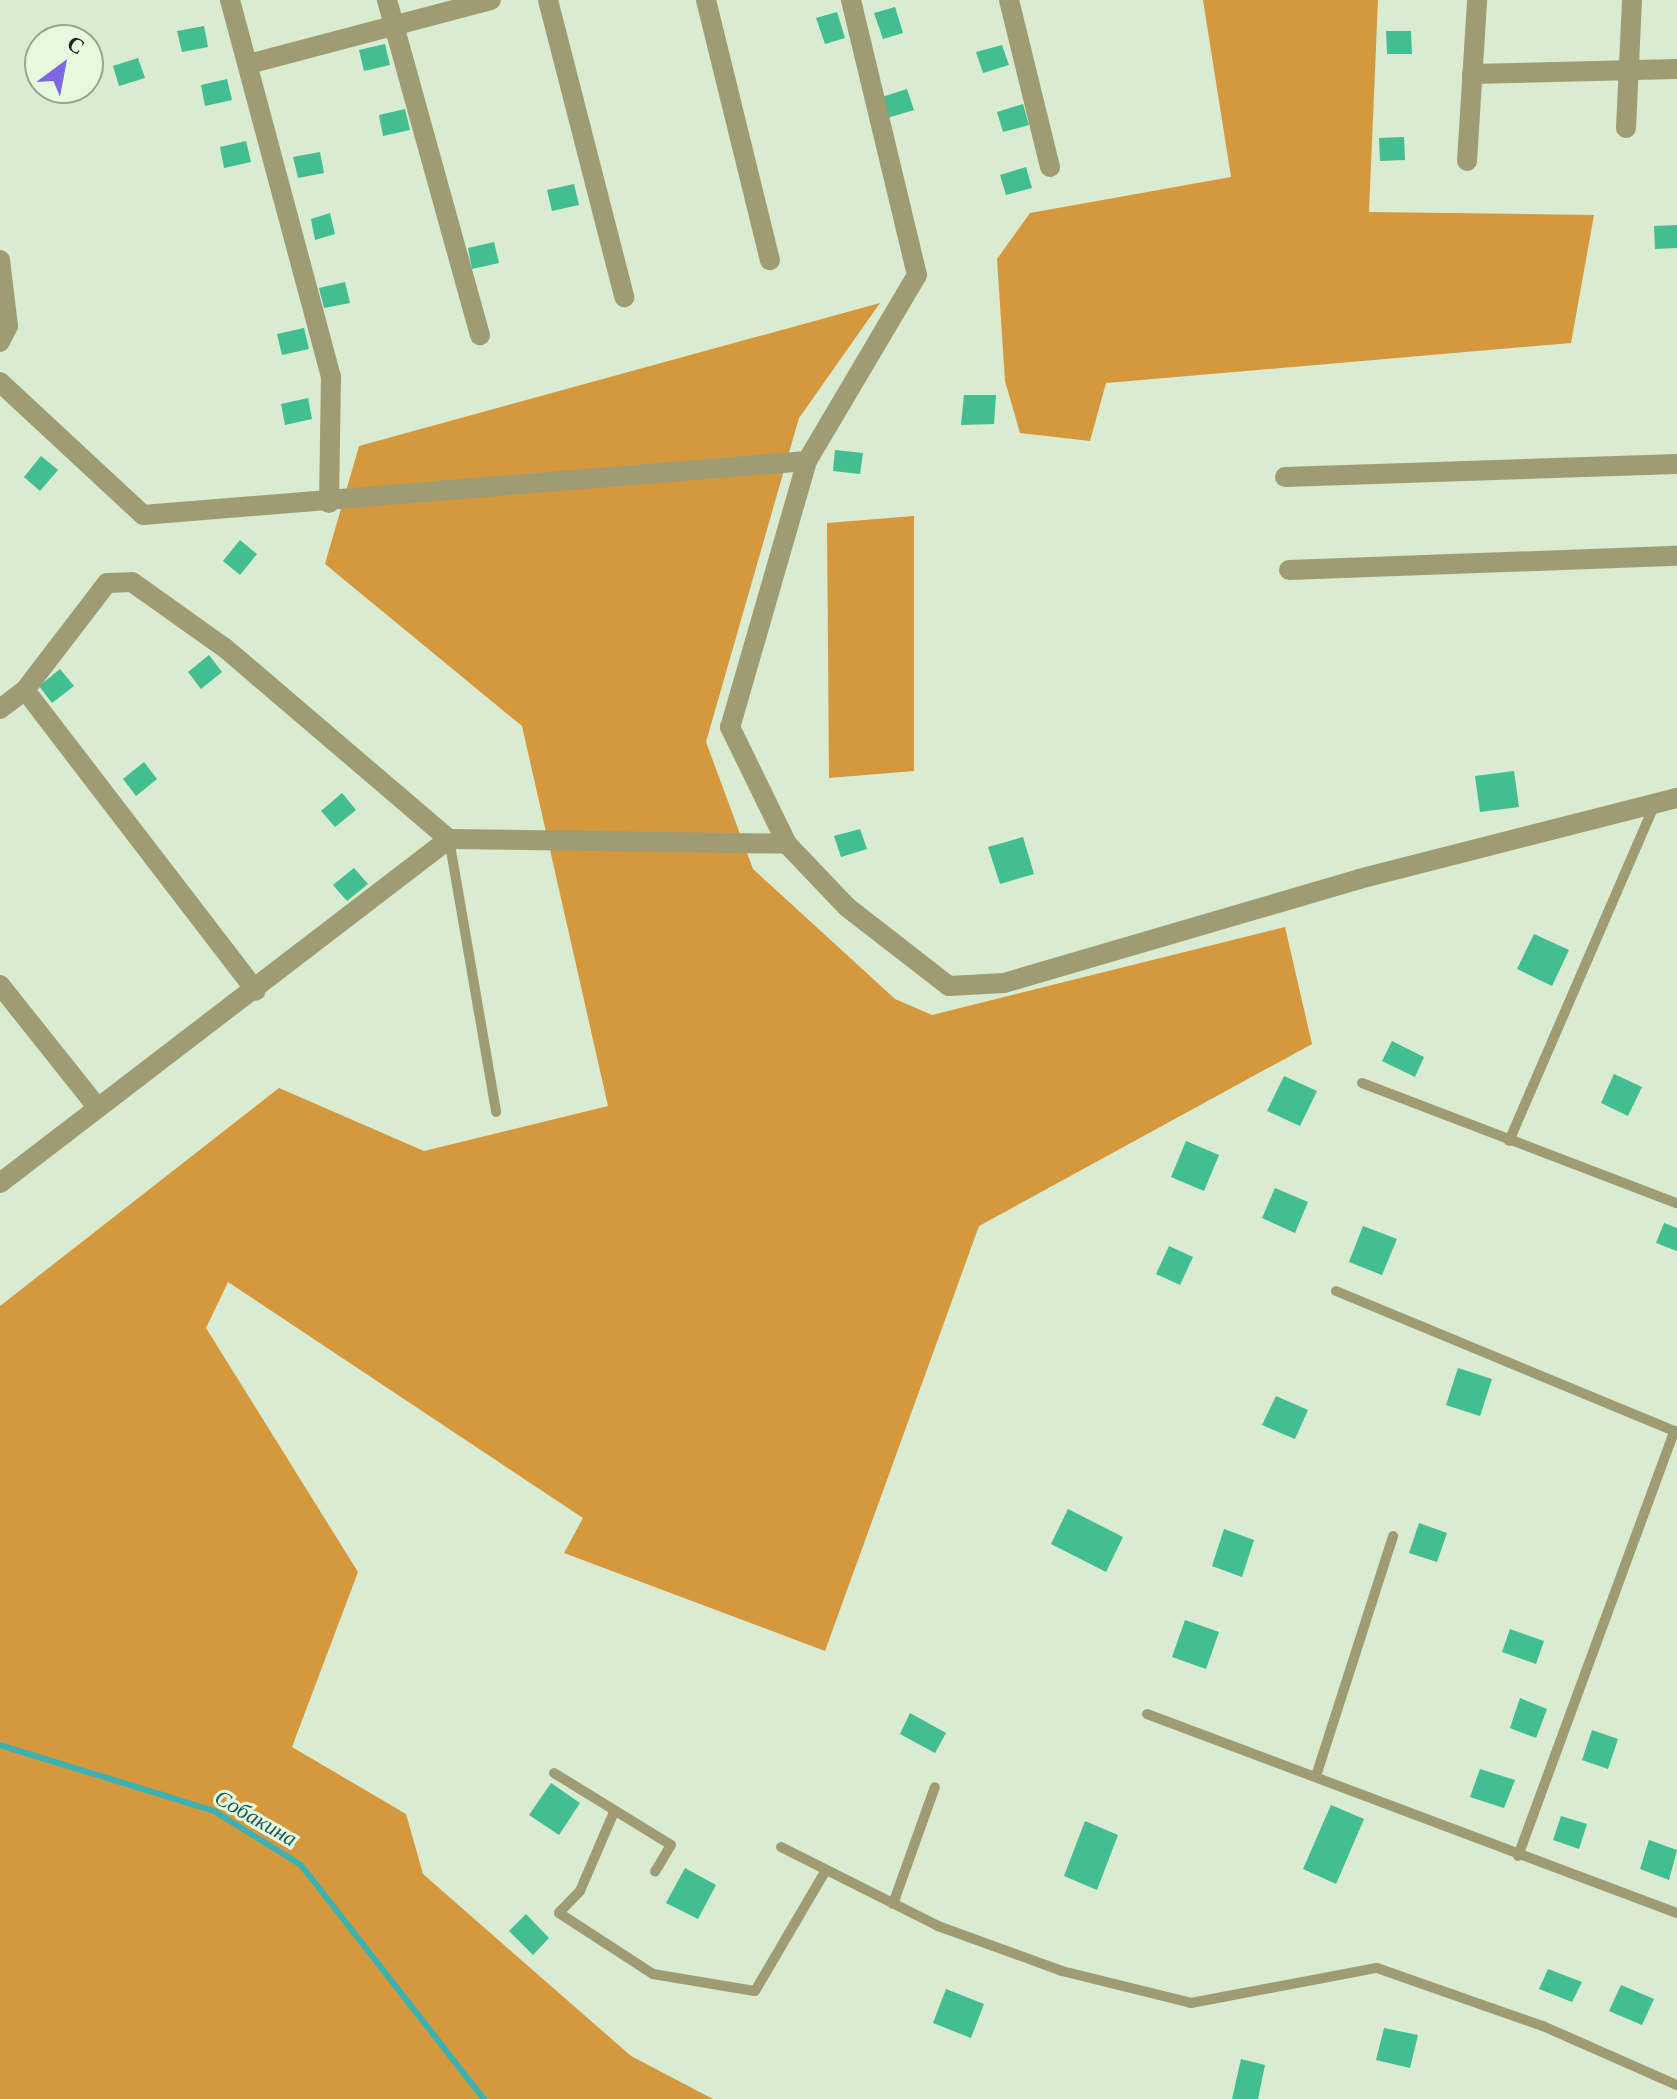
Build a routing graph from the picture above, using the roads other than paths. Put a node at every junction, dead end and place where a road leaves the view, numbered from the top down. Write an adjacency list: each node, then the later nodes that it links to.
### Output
1 (230, 0): 11 (street)
2 (387, 0): 10 (street)
3 (491, 0): 10 (street)
4 (548, 0): 20 (street)
5 (706, 0): 19 (street)
6 (851, 0): 24 (street)
7 (1009, 0): 17 (street)
8 (1477, 0): 14 (street)
9 (1632, 0): 12 (street)
10 (394, 26): 11 (street); 21 (street)
11 (249, 64): 27 (street)
12 (1626, 68): 13 (street); 14 (street); 15 (street)
13 (1677, 69)
14 (1472, 74): 16 (street)
15 (1626, 128)
16 (1467, 161)
17 (1050, 167)
18 (0, 260): 22 (street)
19 (770, 260)
20 (624, 297)
21 (480, 335)
22 (0, 342)
23 (0, 382): 27 (street)
24 (807, 461): 27 (street); 35 (street)
25 (1677, 464): 26 (street)
26 (1285, 477)
27 (329, 503)
28 (1677, 556): 29 (street)
29 (1289, 570)
30 (25, 690): 31 (street); 34 (street); 37 (street)
31 (0, 709)
32 (1677, 798): 33 (street)
33 (1656, 802): 35 (street); 41 (lane)
34 (449, 839): 35 (street); 37 (street); 40 (lane)
35 (787, 844)
36 (0, 985): 39 (street)
37 (256, 991): 39 (street)
38 (1362, 1083): 41 (lane)
39 (97, 1107): 42 (street)
40 (496, 1112)
41 (1509, 1141): 43 (lane)
42 (0, 1183)
43 (1677, 1203)
44 (1336, 1291): 45 (lane)
45 (1675, 1432): 53 (lane)
46 (1393, 1536): 49 (lane)
47 (1147, 1714): 49 (lane)
48 (554, 1773): 51 (lane)
49 (1317, 1773): 53 (lane)
50 (935, 1787): 56 (lane)
51 (614, 1812): 54 (lane); 55 (lane)
52 (781, 1847): 54 (lane)
53 (1518, 1856): 57 (lane)
54 (826, 1870): 56 (lane)
55 (655, 1872)
56 (893, 1904): 58 (lane)
57 (1677, 1913)
58 (1677, 2085)

